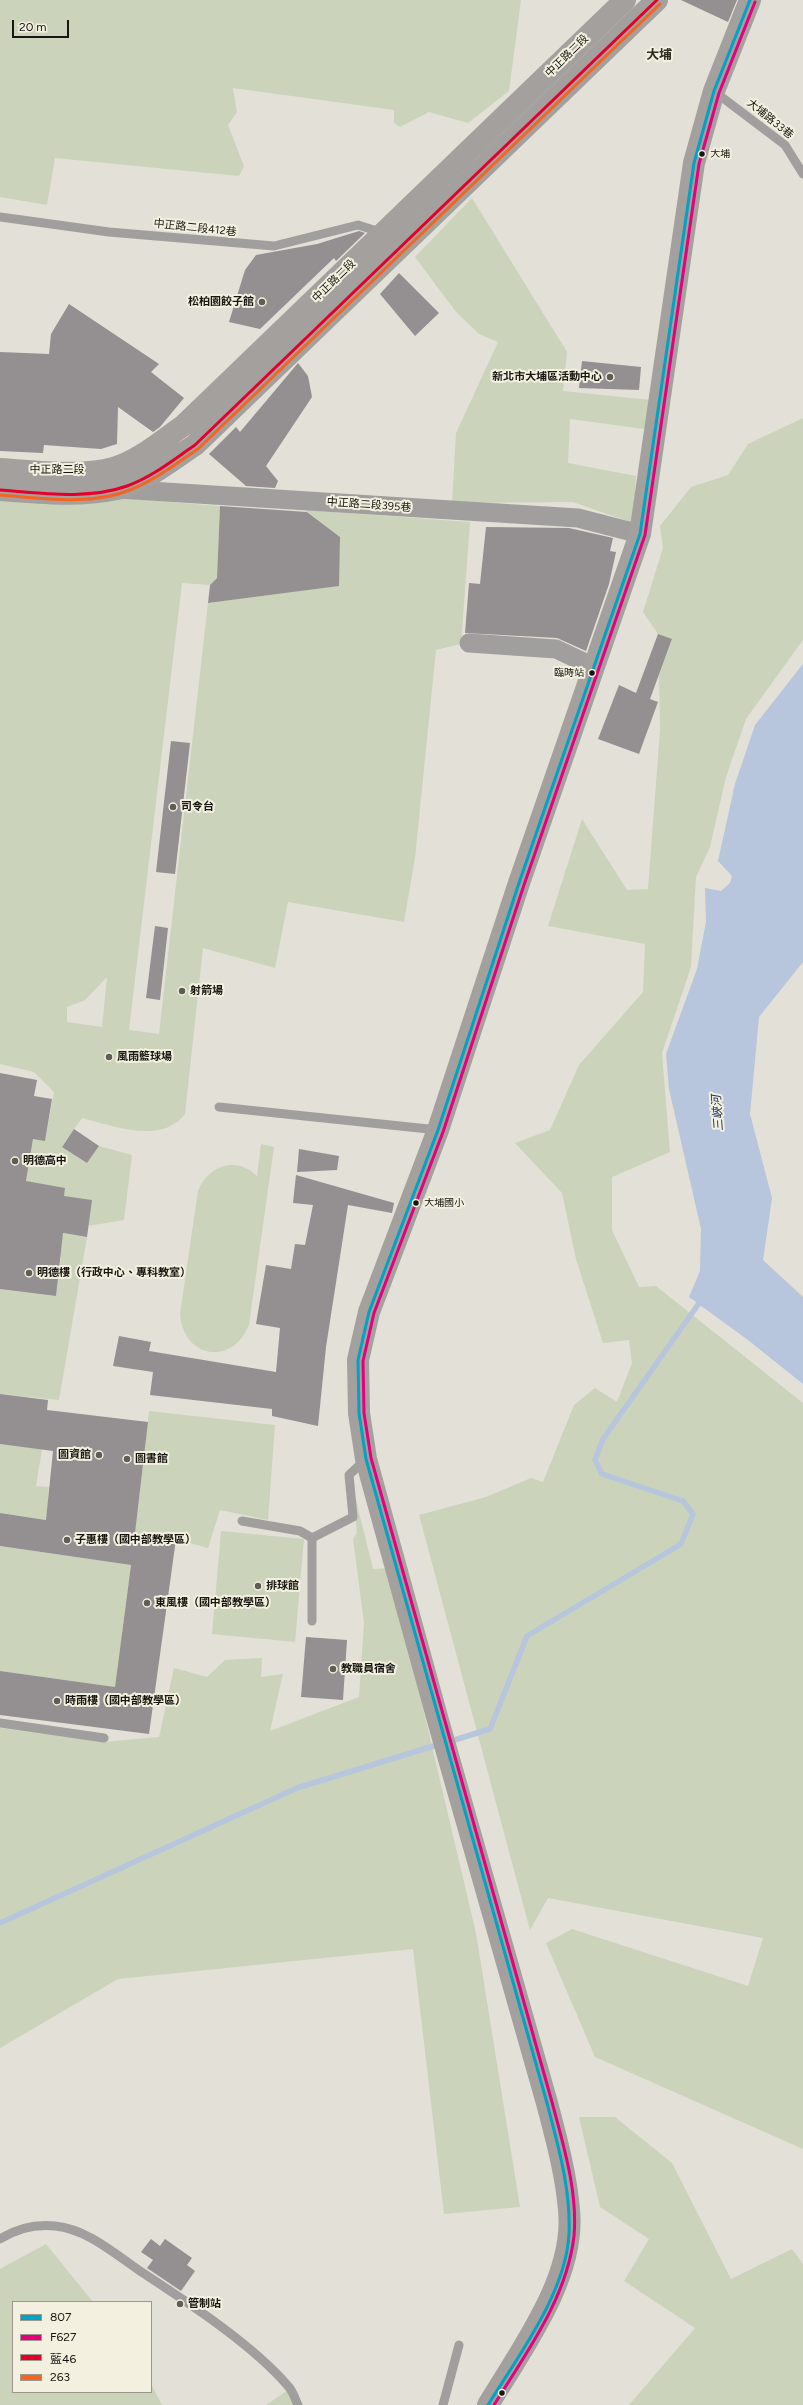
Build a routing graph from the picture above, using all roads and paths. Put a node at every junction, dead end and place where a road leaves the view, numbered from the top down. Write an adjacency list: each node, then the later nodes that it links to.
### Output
1 (625, 0): 7 (main road, 中正路二段)
2 (657, 0): 9 (main road, 中正路二段)
3 (750, 0): 4 (main road)
4 (714, 91): 5 (lane, 大埔路33巷); 11 (main road)
5 (803, 174)
6 (0, 217): 7 (lane, 中正路二段412巷)
7 (384, 233): 9 (main road, 中正路二段)
8 (0, 468): 9 (main road, 中正路二段)
9 (116, 478): 10 (main road, 中正路二段); 11 (street, 中正路二段395巷)
10 (0, 490)
11 (640, 534): 13 (main road)
12 (469, 643): 13 (street)
13 (594, 667): 15 (main road)
14 (219, 1107): 15 (lane)
15 (438, 1130): 16 (main road)
16 (366, 1459): 18 (lane); 26 (main road)
17 (242, 1521): 18 (lane)
18 (312, 1538): 19 (lane)
19 (312, 1621)
20 (0, 1723): 21 (lane)
21 (104, 1738)
22 (0, 2239): 24 (lane)
23 (459, 2345): 25 (lane)
24 (298, 2405)
25 (443, 2405)
26 (488, 2405)

